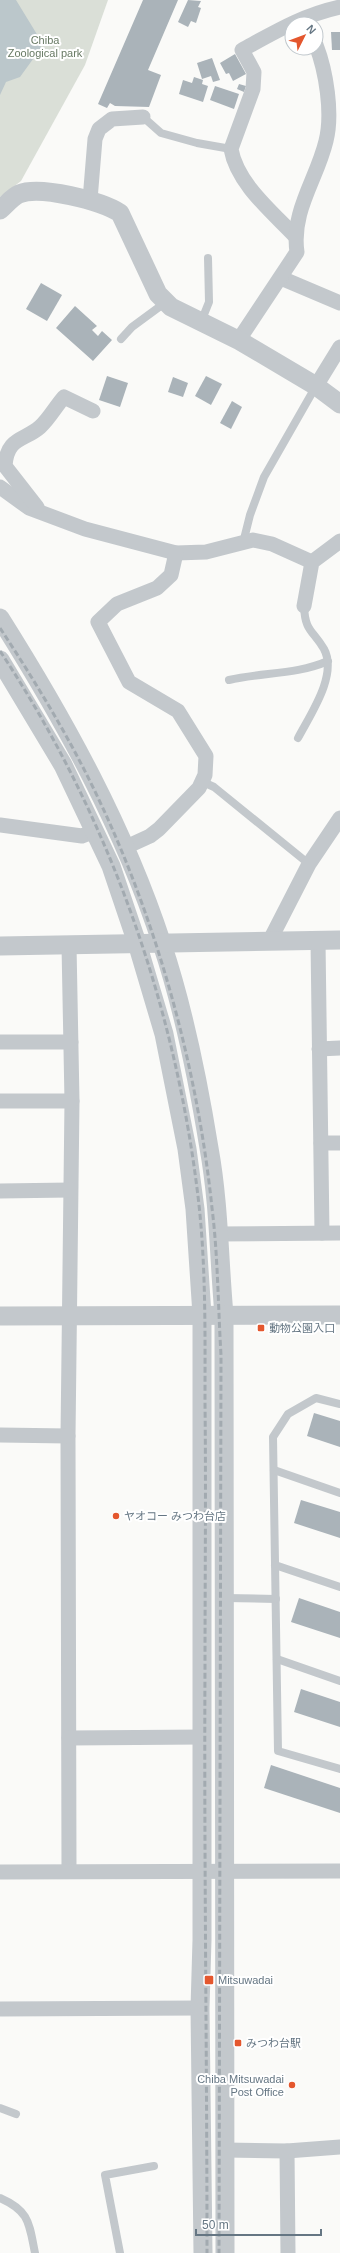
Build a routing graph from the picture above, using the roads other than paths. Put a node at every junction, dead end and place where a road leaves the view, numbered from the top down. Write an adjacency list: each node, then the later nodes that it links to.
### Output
1 (340, 7): 2 (street)
2 (310, 16)
3 (284, 30): 6 (street)
4 (320, 56): 9 (street)
5 (143, 117): 6 (lane); 7 (street)
6 (231, 149): 9 (street)
7 (90, 200): 8 (street); 12 (street)
8 (0, 210)
9 (294, 235): 11 (street)
10 (208, 258): 14 (lane)
11 (281, 278): 13 (street); 16 (street)
12 (166, 302): 14 (street); 15 (lane)
13 (340, 303)
14 (201, 322): 16 (street)
15 (121, 339)
16 (240, 341): 18 (street)
17 (340, 347): 18 (street)
18 (316, 386): 19 (street); 25 (lane)
19 (340, 404)
20 (93, 411): 21 (street)
21 (3, 456): 23 (street)
22 (0, 486): 23 (street)
23 (42, 513): 26 (street)
24 (340, 541): 27 (street)
25 (243, 543): 26 (street); 27 (street)
26 (176, 553): 34 (street)
27 (312, 562): 28 (street)
28 (304, 606): 31 (lane)
29 (0, 618): 38 (street)
30 (0, 660): 37 (street)
31 (328, 661): 32 (lane); 33 (lane)
32 (229, 680)
33 (298, 738)
34 (203, 782): 38 (street); 39 (lane)
35 (340, 818): 39 (street)
36 (0, 825): 37 (street)
37 (95, 831): 43 (street)
38 (126, 847): 44 (street)
39 (309, 864): 42 (street)
40 (340, 940): 41 (street)
41 (318, 941): 42 (street); 50 (street)
42 (269, 942): 44 (street)
43 (137, 943): 44 (street); 45 (street); 60 (street)
44 (162, 944): 59 (street)
45 (69, 945): 46 (street); 48 (street)
46 (0, 946)
47 (0, 1042): 48 (street)
48 (71, 1042): 52 (street)
49 (340, 1048): 50 (street)
50 (319, 1049): 53 (street)
51 (0, 1101): 52 (street)
52 (72, 1101): 55 (street)
53 (321, 1143): 54 (street); 57 (street)
54 (340, 1143)
55 (70, 1190): 56 (street); 64 (street)
56 (0, 1191)
57 (322, 1233): 58 (street); 59 (street)
58 (340, 1233)
59 (217, 1234): 61 (street)
60 (202, 1315): 61 (street); 64 (street); 76 (street)
61 (224, 1315): 62 (street); 72 (street)
62 (340, 1315)
63 (0, 1316): 64 (street)
64 (68, 1316): 67 (street)
65 (340, 1404): 68 (lane)
66 (0, 1436): 67 (street)
67 (68, 1436): 77 (street)
68 (274, 1470): 69 (lane); 70 (lane)
69 (340, 1493)
70 (275, 1565): 71 (lane); 73 (lane)
71 (340, 1587)
72 (225, 1598): 73 (lane); 80 (street)
73 (276, 1599): 74 (lane)
74 (277, 1659): 75 (lane); 78 (lane)
75 (340, 1681)
76 (203, 1737): 77 (street); 81 (street)
77 (69, 1738): 79 (street)
78 (340, 1769)
79 (69, 1870): 81 (street); 83 (street)
80 (224, 1870): 81 (street); 82 (street); 89 (street)
81 (202, 1871): 84 (street)
82 (340, 1871)
83 (0, 1872)
84 (200, 2008): 85 (street); 95 (street)
85 (0, 2009)
86 (0, 2108): 87 (lane)
87 (16, 2114)
88 (340, 2147): 90 (street)
89 (224, 2150): 90 (street); 96 (street)
90 (287, 2151): 97 (street)
91 (154, 2166): 94 (lane)
92 (0, 2198): 93 (lane)
93 (35, 2253)
94 (120, 2253)
95 (203, 2253)
96 (224, 2253)
97 (288, 2253)

